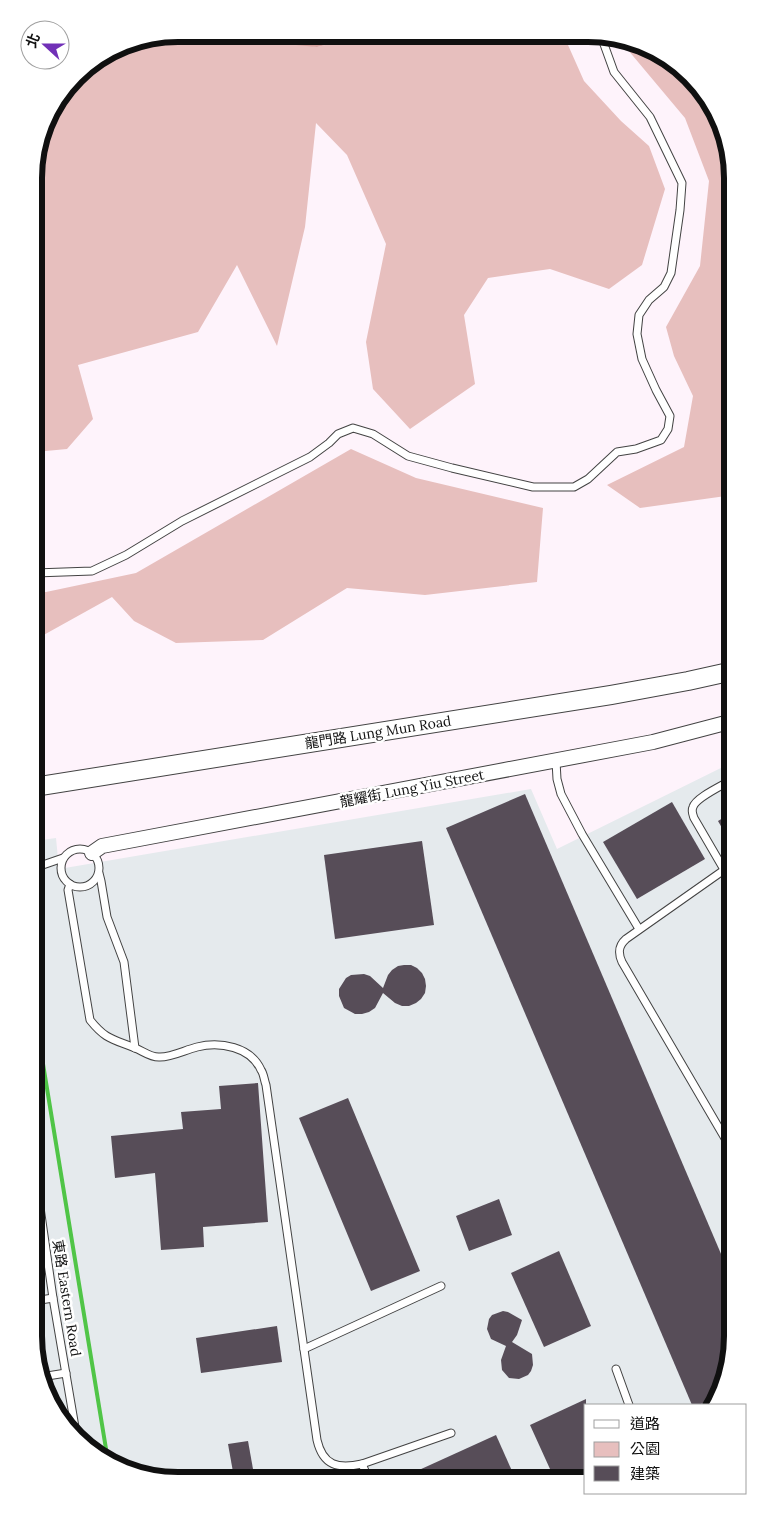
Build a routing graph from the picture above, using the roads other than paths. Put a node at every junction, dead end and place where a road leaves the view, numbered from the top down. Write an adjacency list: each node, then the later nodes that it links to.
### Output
1 (604, 44): 2 (lane)
2 (43, 573)
3 (724, 672): 7 (street, 龍門路 Lung Mun Road)
4 (724, 723): 5 (street, 龍耀街 Lung Yiu Street)
5 (556, 761): 8 (street, 龍耀街 Lung Yiu Street); 14 (lane)
6 (724, 784): 11 (lane)
7 (42, 787)
8 (92, 853): 9 (lane); 12 (lane)
9 (63, 858): 10 (lane); 13 (lane)
10 (42, 865)
11 (724, 870): 14 (lane)
12 (99, 873): 13 (lane); 15 (lane)
13 (70, 884): 15 (lane)
14 (639, 929): 16 (lane)
15 (135, 1048): 21 (lane)
16 (724, 1136)
17 (42, 1222): 19 (lane, 東路 Eastern Road)
18 (441, 1286): 21 (lane)
19 (53, 1298): 20 (lane); 23 (lane, 東路 Eastern Road)
20 (42, 1300)
21 (304, 1348): 28 (lane)
22 (616, 1369): 25 (lane)
23 (66, 1373): 24 (lane); 26 (lane, 東路 Eastern Road)
24 (49, 1376)
25 (629, 1404)
26 (74, 1422)
27 (451, 1433): 28 (lane)
28 (362, 1464): 29 (lane)
29 (365, 1471)

